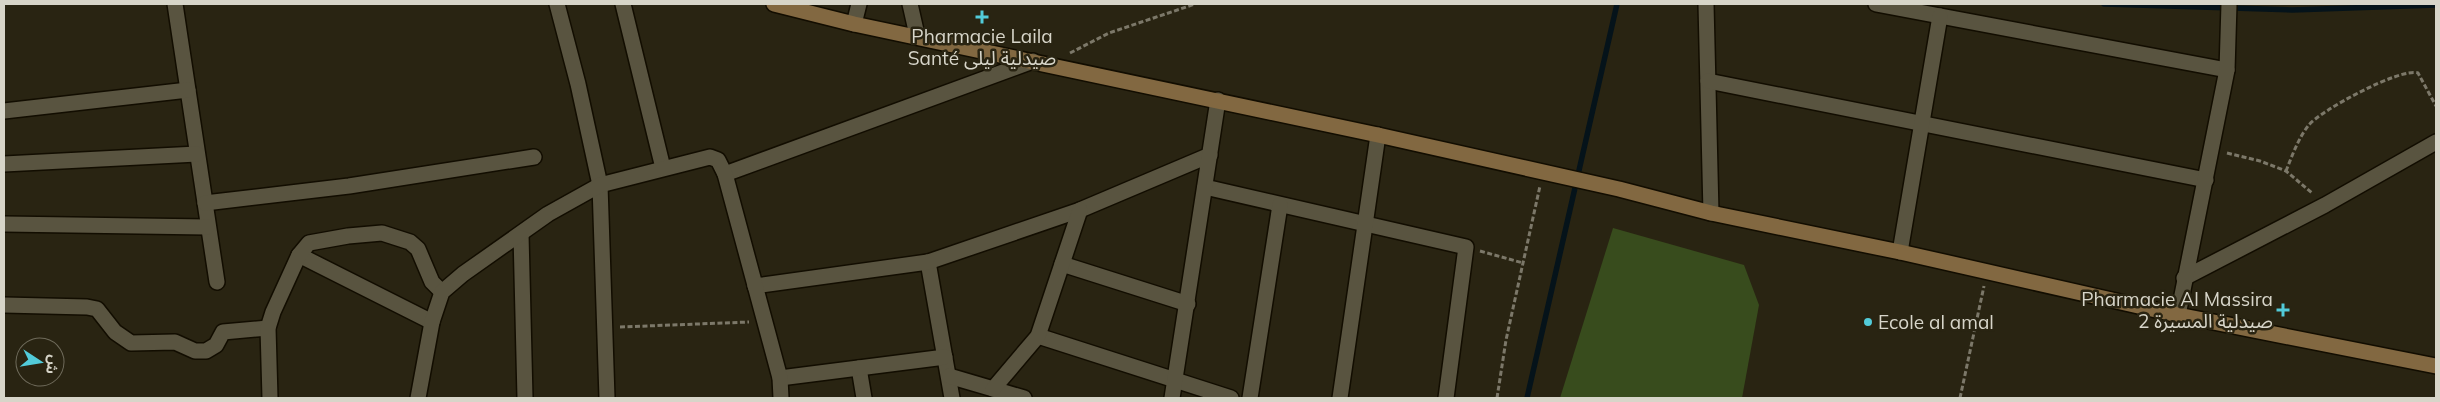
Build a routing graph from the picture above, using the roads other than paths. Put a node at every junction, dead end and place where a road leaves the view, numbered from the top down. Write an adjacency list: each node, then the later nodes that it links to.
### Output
1 (175, 4): 16 (street)
2 (557, 4): 29 (street)
3 (622, 4): 26 (street)
4 (774, 4): 11 (street)
5 (859, 4): 11 (street)
6 (910, 4): 12 (street)
7 (1706, 4): 15 (street)
8 (1876, 4): 10 (street)
9 (2229, 4): 14 (street)
10 (1940, 16): 14 (street); 19 (street)
11 (854, 24): 12 (street)
12 (917, 35): 13 (street)
13 (1040, 63): 17 (street); 27 (street)
14 (2227, 70): 28 (street)
15 (1708, 82): 19 (street); 34 (street)
16 (188, 90): 18 (street); 22 (street)
17 (1218, 100): 20 (street); 23 (street)
18 (4, 110)
19 (1922, 124): 28 (street); 39 (street)
20 (1378, 135): 34 (street); 36 (street)
21 (2436, 142): 43 (street)
22 (197, 154): 25 (street); 31 (street)
23 (1210, 155): 30 (street); 33 (street)
24 (534, 157): 31 (street)
25 (4, 164)
26 (663, 168): 27 (street); 29 (street)
27 (725, 174): 45 (street)
28 (2206, 180): 43 (street)
29 (600, 185): 38 (street); 63 (street)
30 (1205, 187): 32 (street); 47 (street)
31 (205, 203): 37 (street)
32 (1280, 205): 36 (street); 70 (street)
33 (1080, 210): 41 (street); 42 (street)
34 (1711, 213): 39 (street)
35 (4, 224): 37 (street)
36 (1365, 224): 71 (street); 72 (street)
37 (207, 227): 44 (street)
38 (521, 234): 46 (street); 62 (street)
39 (1900, 252): 49 (street)
40 (299, 255): 46 (street); 50 (street); 51 (street)
41 (928, 262): 45 (street); 53 (street)
42 (1062, 264): 47 (street); 52 (street)
43 (2184, 278): 49 (street)
44 (217, 282)
45 (755, 286): 57 (street)
46 (442, 292): 50 (street)
47 (1188, 304): 58 (street)
48 (4, 305): 51 (street)
49 (2178, 315): 54 (street)
50 (432, 322): 61 (street)
51 (268, 328): 60 (street)
52 (1038, 336): 58 (street); 59 (street)
53 (945, 357): 55 (street); 56 (street)
54 (2436, 366)
55 (859, 368): 57 (street); 65 (street)
56 (949, 376): 59 (street); 66 (street)
57 (780, 378): 64 (street)
58 (1176, 380): 68 (street); 69 (street)
59 (993, 389): 67 (street)
60 (270, 398)
61 (418, 398)
62 (525, 398)
63 (607, 398)
64 (781, 398)
65 (864, 398)
66 (952, 398)
67 (1024, 398)
68 (1172, 398)
69 (1232, 398)
70 (1250, 398)
71 (1340, 398)
72 (1446, 398)

